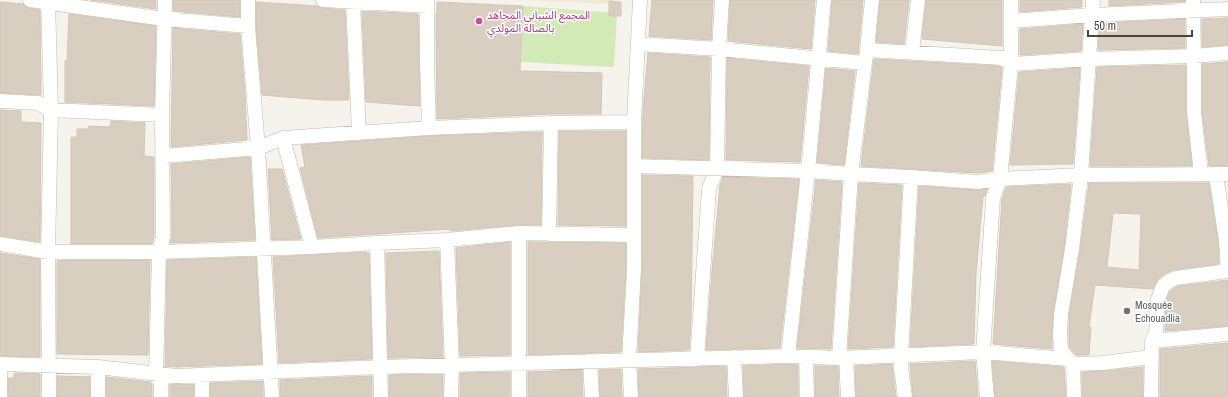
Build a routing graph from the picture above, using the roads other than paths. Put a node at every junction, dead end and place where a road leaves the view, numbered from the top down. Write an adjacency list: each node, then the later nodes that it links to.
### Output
1 (30, 0): 12 (street)
2 (165, 0): 18 (street)
3 (248, 0): 20 (street)
4 (323, 0): 13 (street)
5 (640, 0): 21 (street)
6 (722, 0): 22 (street)
7 (824, 0): 27 (street)
8 (872, 0): 25 (street)
9 (918, 0): 23 (street)
10 (1011, 0): 19 (street)
11 (1093, 0): 17 (street)
12 (48, 1): 18 (street); 31 (street)
13 (353, 2): 14 (street); 36 (street)
14 (427, 3): 35 (street)
15 (1193, 6): 16 (street); 17 (street); 26 (street)
16 (1228, 9)
17 (1092, 16): 19 (street); 28 (street)
18 (164, 19): 20 (street); 32 (street)
19 (1011, 21): 29 (street)
20 (248, 26): 38 (street)
21 (638, 44): 22 (street); 33 (street)
22 (719, 49): 27 (street); 41 (street)
23 (912, 52): 25 (street); 29 (street)
24 (1228, 53): 26 (street)
25 (866, 56): 27 (street); 43 (street)
26 (1194, 56): 28 (street); 44 (street)
27 (818, 59): 42 (street)
28 (1089, 59): 29 (street); 46 (street)
29 (1011, 64): 48 (street)
30 (0, 101): 31 (street)
31 (51, 110): 32 (street); 58 (street)
32 (162, 115): 39 (street)
33 (634, 122): 34 (street); 40 (street)
34 (550, 123): 35 (street); 51 (street)
35 (429, 128): 36 (street)
36 (359, 133): 37 (street)
37 (283, 138): 38 (street); 56 (street)
38 (258, 148): 39 (street); 57 (street)
39 (163, 156): 59 (street)
40 (634, 166): 41 (street); 52 (street)
41 (717, 168): 42 (street); 70 (street)
42 (808, 171): 43 (street); 65 (street)
43 (851, 174): 47 (street); 69 (street)
44 (1201, 174): 45 (street); 46 (street)
45 (1222, 174): 49 (street)
46 (1081, 175): 48 (street); 73 (street)
47 (911, 177): 48 (street); 64 (street)
48 (1000, 179): 63 (street)
49 (1225, 219): 60 (street)
50 (519, 233): 51 (street); 53 (street); 74 (street)
51 (549, 234): 52 (street)
52 (634, 235): 71 (street)
53 (447, 240): 54 (street); 76 (street)
54 (376, 243): 56 (street); 79 (street)
55 (0, 244): 58 (street)
56 (312, 247): 57 (street)
57 (264, 248): 59 (street); 80 (street)
58 (48, 252): 59 (street); 77 (street)
59 (159, 252): 81 (street)
60 (1228, 271): 62 (street)
61 (1228, 334): 62 (street)
62 (1152, 341): 68 (street)
63 (983, 352): 64 (street); 73 (street); 98 (street)
64 (901, 355): 69 (street); 97 (street)
65 (788, 356): 66 (street); 67 (street)
66 (806, 356): 69 (street); 95 (street)
67 (734, 357): 70 (street); 94 (street)
68 (1151, 357): 73 (street); 100 (street)
69 (842, 358): 96 (street)
70 (697, 359): 71 (street)
71 (629, 360): 72 (street); 93 (street)
72 (590, 361): 74 (street); 92 (street)
73 (1070, 362): 99 (street)
74 (519, 363): 76 (street); 91 (street)
75 (0, 364): 77 (street); 83 (street)
76 (452, 365): 79 (street); 90 (street)
77 (48, 366): 78 (street); 84 (street)
78 (98, 367): 81 (street); 85 (street)
79 (380, 367): 80 (street); 89 (street)
80 (271, 372): 82 (street); 88 (street)
81 (156, 375): 82 (street); 86 (street)
82 (202, 375): 87 (street)
83 (0, 397)
84 (49, 397)
85 (98, 397)
86 (160, 397)
87 (202, 397)
88 (272, 397)
89 (381, 397)
90 (451, 397)
91 (519, 397)
92 (592, 397)
93 (630, 397)
94 (736, 397)
95 (807, 397)
96 (848, 397)
97 (905, 397)
98 (987, 397)
99 (1074, 397)
100 (1151, 397)

